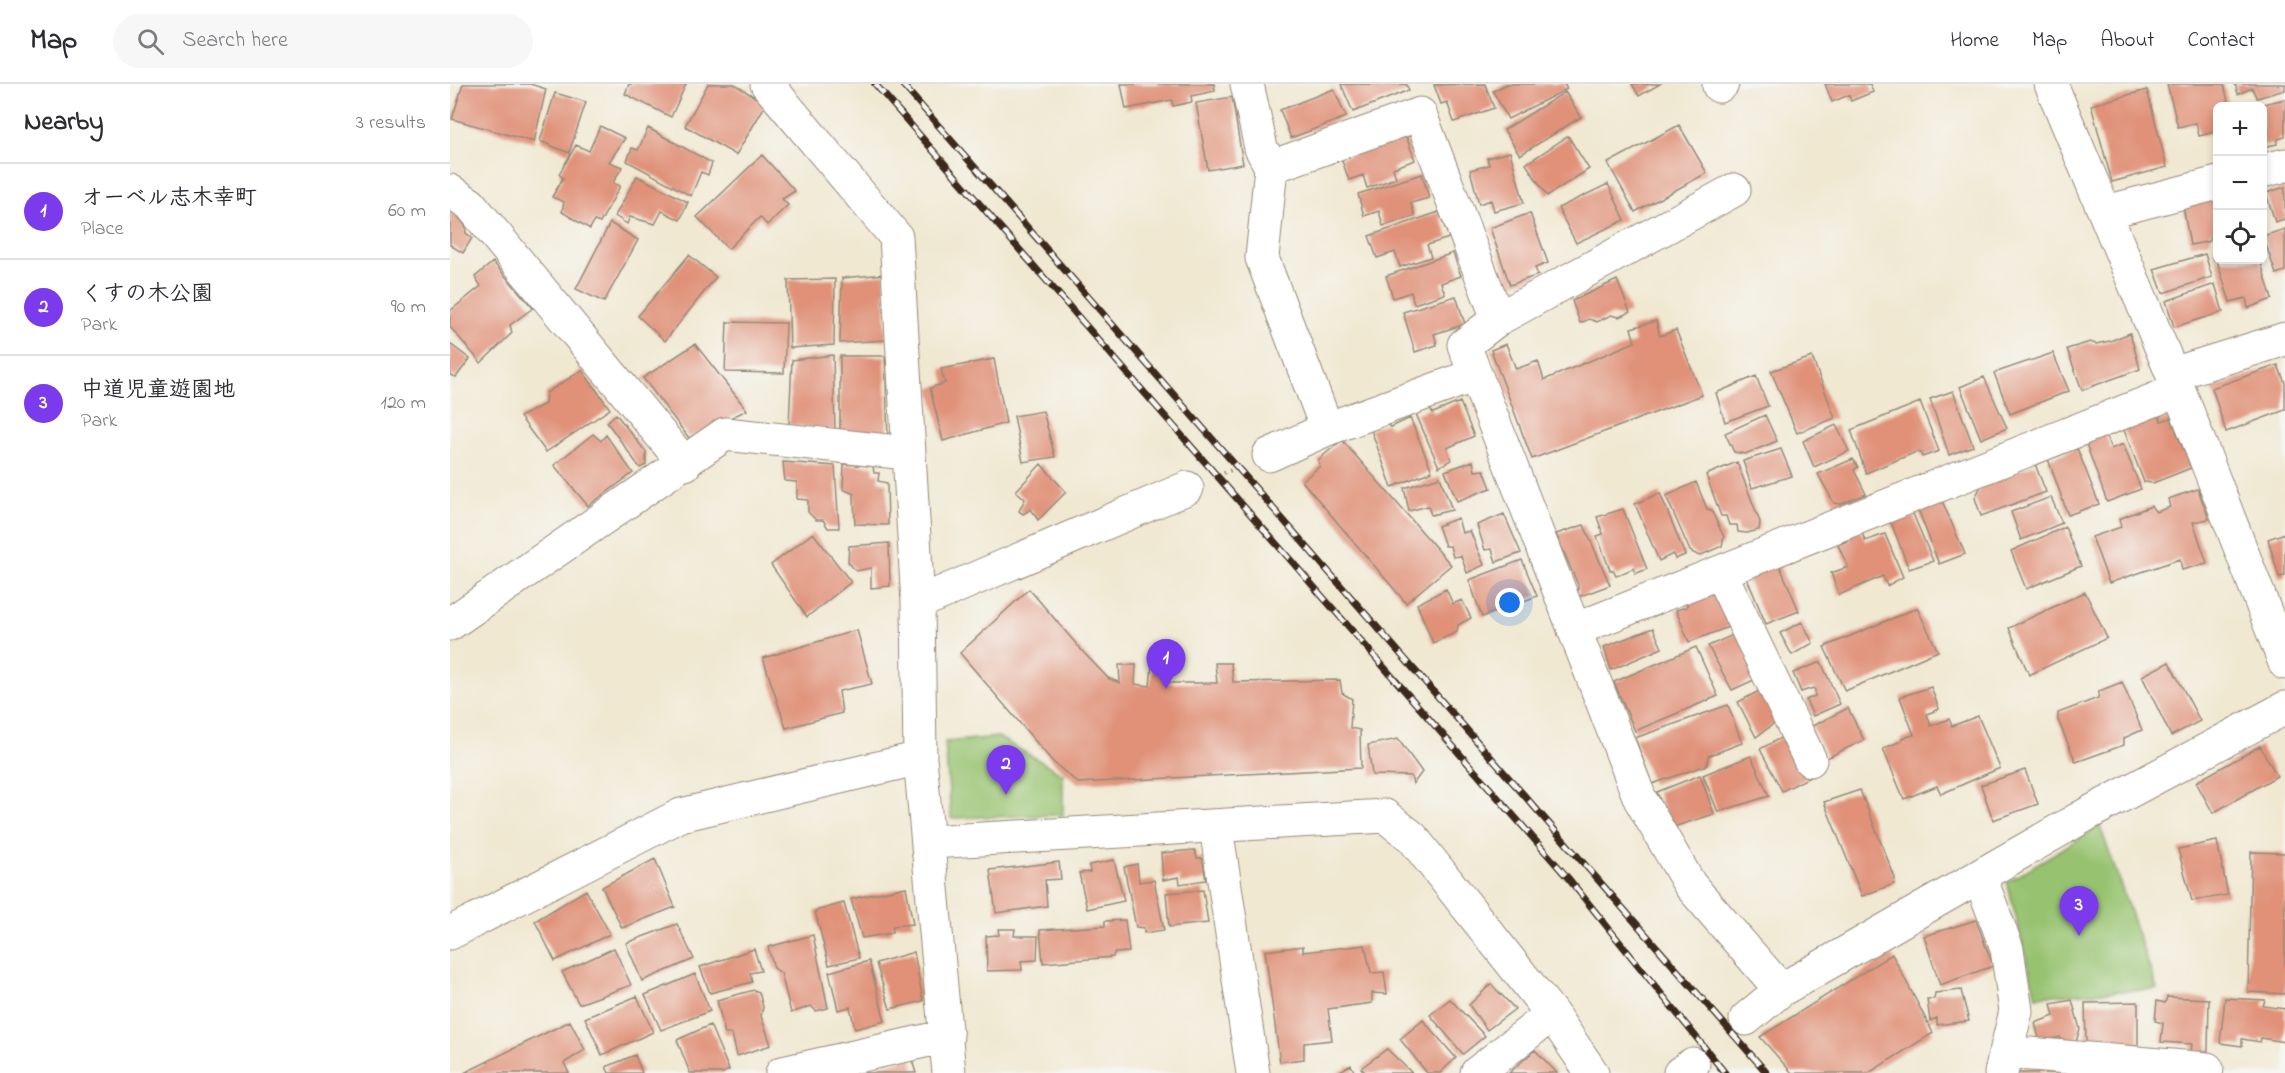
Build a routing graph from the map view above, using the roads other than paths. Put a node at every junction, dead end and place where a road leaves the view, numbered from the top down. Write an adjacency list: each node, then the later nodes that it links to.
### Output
1 (767, 84): 16 (street)
2 (1247, 84): 5 (street)
3 (2051, 84): 10 (street)
4 (2285, 165): 6 (street)
5 (1271, 167): 11 (street); 15 (street)
6 (2267, 170)
7 (2213, 184): 10 (street)
8 (1734, 190): 11 (street)
9 (450, 191): 18 (street)
10 (2106, 212): 14 (street)
11 (1498, 319): 13 (street)
12 (2285, 339): 14 (street)
13 (1475, 375): 15 (street); 23 (street)
14 (2176, 382): 20 (street); 24 (street)
15 (1327, 429): 17 (street)
16 (907, 453): 18 (street); 21 (street)
17 (1269, 455)
18 (685, 464): 22 (street)
19 (1187, 488): 21 (street)
20 (1720, 572): 23 (street); 27 (street)
21 (918, 603): 26 (street)
22 (450, 624)
23 (1574, 630): 32 (street)
24 (2285, 663)
25 (2285, 708): 30 (street)
26 (920, 758): 29 (street); 31 (street)
27 (1810, 760)
28 (1216, 827): 29 (street); 33 (street); 40 (street)
29 (930, 842): 35 (street)
30 (1980, 877): 32 (street); 36 (street)
31 (450, 933)
32 (1781, 990): 34 (street)
33 (1552, 1014): 41 (street); 42 (street)
34 (1746, 1019)
35 (947, 1036): 38 (street); 39 (street)
36 (2004, 1062): 37 (street)
37 (2207, 1069)
38 (782, 1073)
39 (949, 1073)
40 (1253, 1073)
41 (1477, 1073)
42 (1592, 1073)

